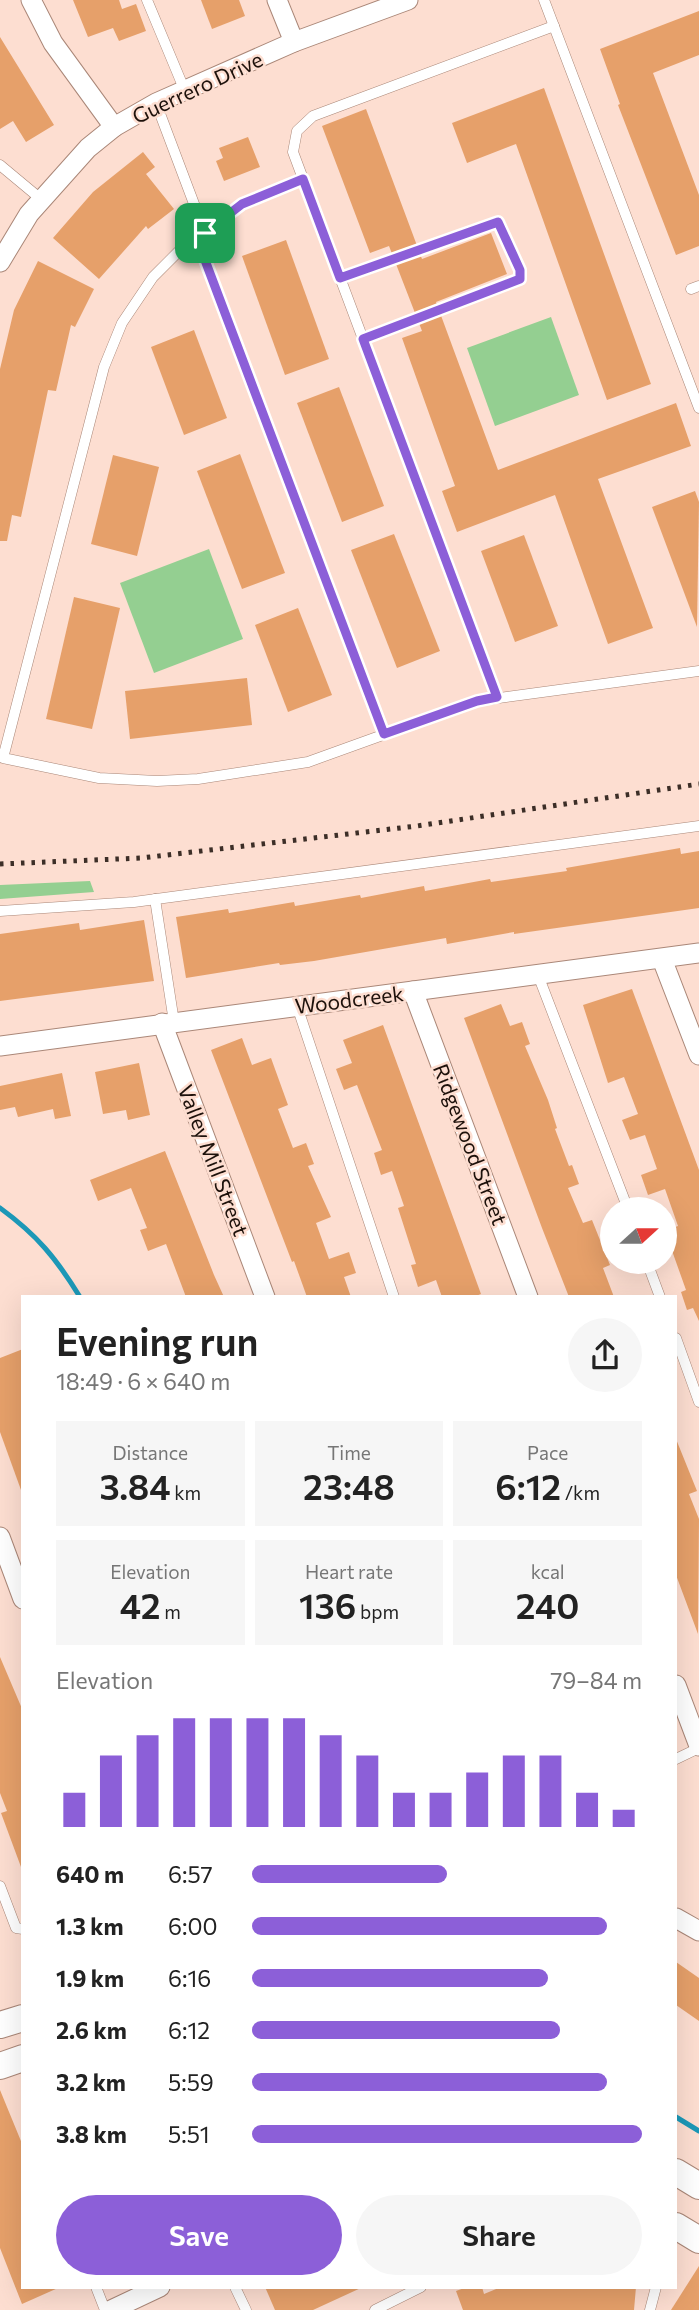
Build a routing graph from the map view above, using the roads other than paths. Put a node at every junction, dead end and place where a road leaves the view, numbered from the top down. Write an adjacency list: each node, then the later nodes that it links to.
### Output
1 (32, 0): 10 (street)
2 (147, 0): 8 (lane)
3 (277, 0): 7 (street)
4 (408, 0): 7 (street, Guerrero Drive)
5 (544, 0): 6 (lane)
6 (554, 26): 12 (lane); 16 (lane)
7 (294, 42): 8 (street, Guerrero Drive)
8 (185, 91): 9 (street, Guerrero Drive)
9 (156, 103): 10 (street, Guerrero Drive); 14 (lane)
10 (114, 127): 13 (street, Guerrero Drive)
11 (0, 165): 13 (lane)
12 (303, 179): 14 (lane); 18 (lane)
13 (42, 200): 15 (street, Guerrero Drive)
14 (201, 236): 19 (lane); 19 (lane)
15 (0, 262)
16 (699, 408)
17 (699, 671): 18 (lane)
18 (497, 697): 19 (lane)
19 (384, 734)
20 (699, 826): 21 (lane)
21 (155, 899): 22 (lane); 28 (lane)
22 (0, 911)
23 (699, 953): 24 (street, Woodcreek)
24 (662, 959): 25 (street, Woodcreek); 30 (street)
25 (538, 975): 26 (street, Woodcreek); 31 (lane)
26 (413, 991): 27 (street, Woodcreek); 35 (street, Ridgewood Street)
27 (297, 1006): 28 (street, Woodcreek); 34 (lane)
28 (168, 1023): 29 (street, Woodcreek); 33 (street, Valley Mill Street)
29 (0, 1046)
30 (699, 1055)
31 (623, 1197)
32 (651, 1274): 36 (lane)
33 (264, 1295)
34 (393, 1295)
35 (527, 1295)
36 (659, 1295)
37 (677, 1341): 38 (lane)
38 (699, 1402)
39 (0, 1537): 40 (street)
40 (21, 1594)
41 (677, 1688): 42 (street)
42 (699, 1747): 43 (lane)
43 (677, 1758)
44 (0, 1886): 46 (lane)
45 (677, 1919): 47 (street)
46 (21, 1929)
47 (699, 1931)
48 (21, 2019): 49 (main road)
49 (0, 2025)
50 (21, 2059): 51 (main road)
51 (0, 2066)
52 (677, 2173): 53 (main road)
53 (699, 2186)
54 (677, 2227): 55 (main road)
55 (699, 2239)
56 (97, 2289): 61 (lane)
57 (156, 2289): 62 (street)
58 (236, 2289): 63 (lane)
59 (417, 2289): 64 (lane)
60 (655, 2289): 65 (lane)
61 (104, 2310)
62 (111, 2310)
63 (246, 2310)
64 (376, 2310)
65 (650, 2310)

